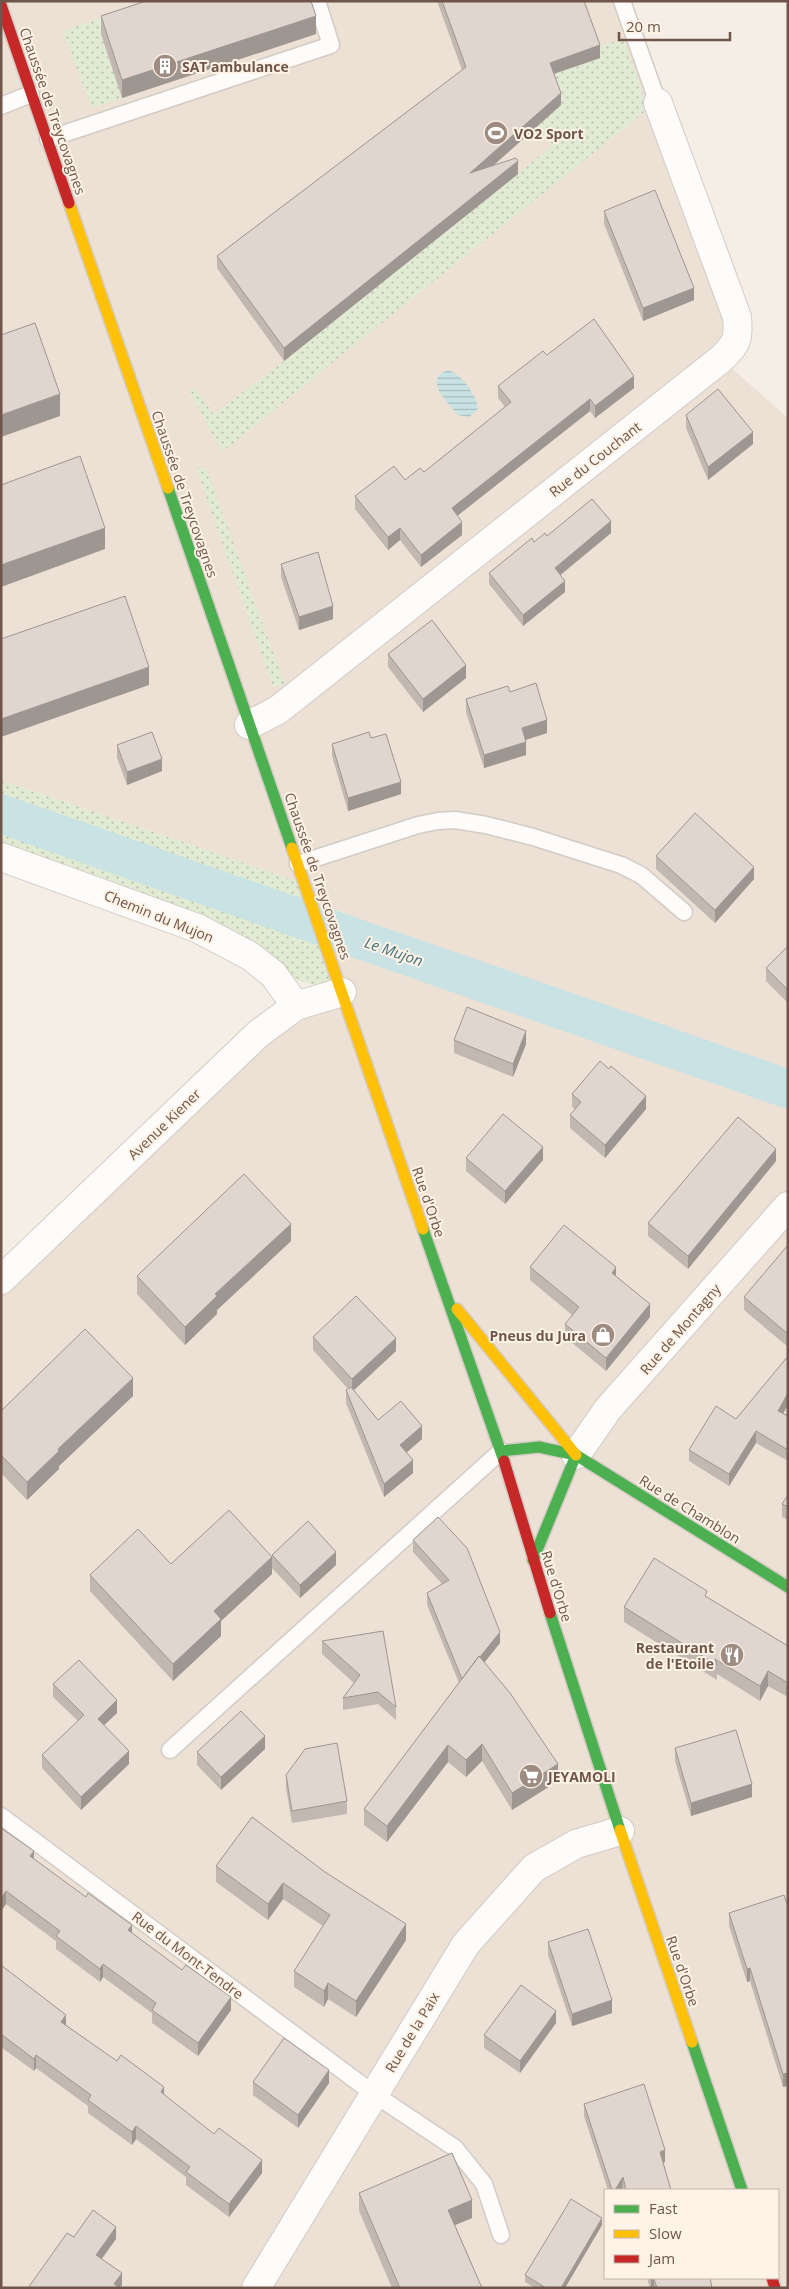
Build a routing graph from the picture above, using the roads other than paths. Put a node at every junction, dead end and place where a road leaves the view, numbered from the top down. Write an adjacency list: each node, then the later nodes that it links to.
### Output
1 (317, 1): 7 (lane)
2 (622, 1): 5 (lane)
3 (1, 5): 4 (main road, Chaussée de Treycovagnes)
4 (30, 94): 6 (lane); 7 (main road, Chaussée de Treycovagnes)
5 (658, 103): 8 (street, Rue du Couchant)
6 (1, 106)
7 (48, 139): 8 (main road, Chaussée de Treycovagnes)
8 (249, 725): 10 (main road, Chaussée de Treycovagnes)
9 (1, 857): 13 (street, Chemin du Mujon)
10 (298, 864): 11 (lane); 12 (main road, Chaussée de Treycovagnes)
11 (684, 912)
12 (342, 992): 13 (street, Avenue Kiener); 16 (main road, Rue d'Orbe)
13 (296, 1006): 15 (street, Avenue Kiener)
14 (788, 1206): 18 (street, Rue de Montagny)
15 (1, 1280)
16 (444, 1292): 17 (main road, Rue d'Orbe); 18 (main road, Rue de Chamblon)
17 (501, 1451): 18 (main road, Rue de Chamblon); 19 (main road, Rue d'Orbe); 21 (lane)
18 (576, 1455): 19 (main road); 20 (main road, Rue de Chamblon)
19 (533, 1560): 23 (main road, Rue d'Orbe)
20 (788, 1587)
21 (170, 1750)
22 (1, 1816): 24 (lane, Rue du Mont-Tendre)
23 (620, 1831): 24 (street, Rue de la Paix); 25 (main road, Rue d'Orbe)
24 (374, 2094): 26 (lane, Rue du Mont-Tendre); 27 (street, Rue de la Paix)
25 (742, 2189)
26 (501, 2235)
27 (256, 2288)

